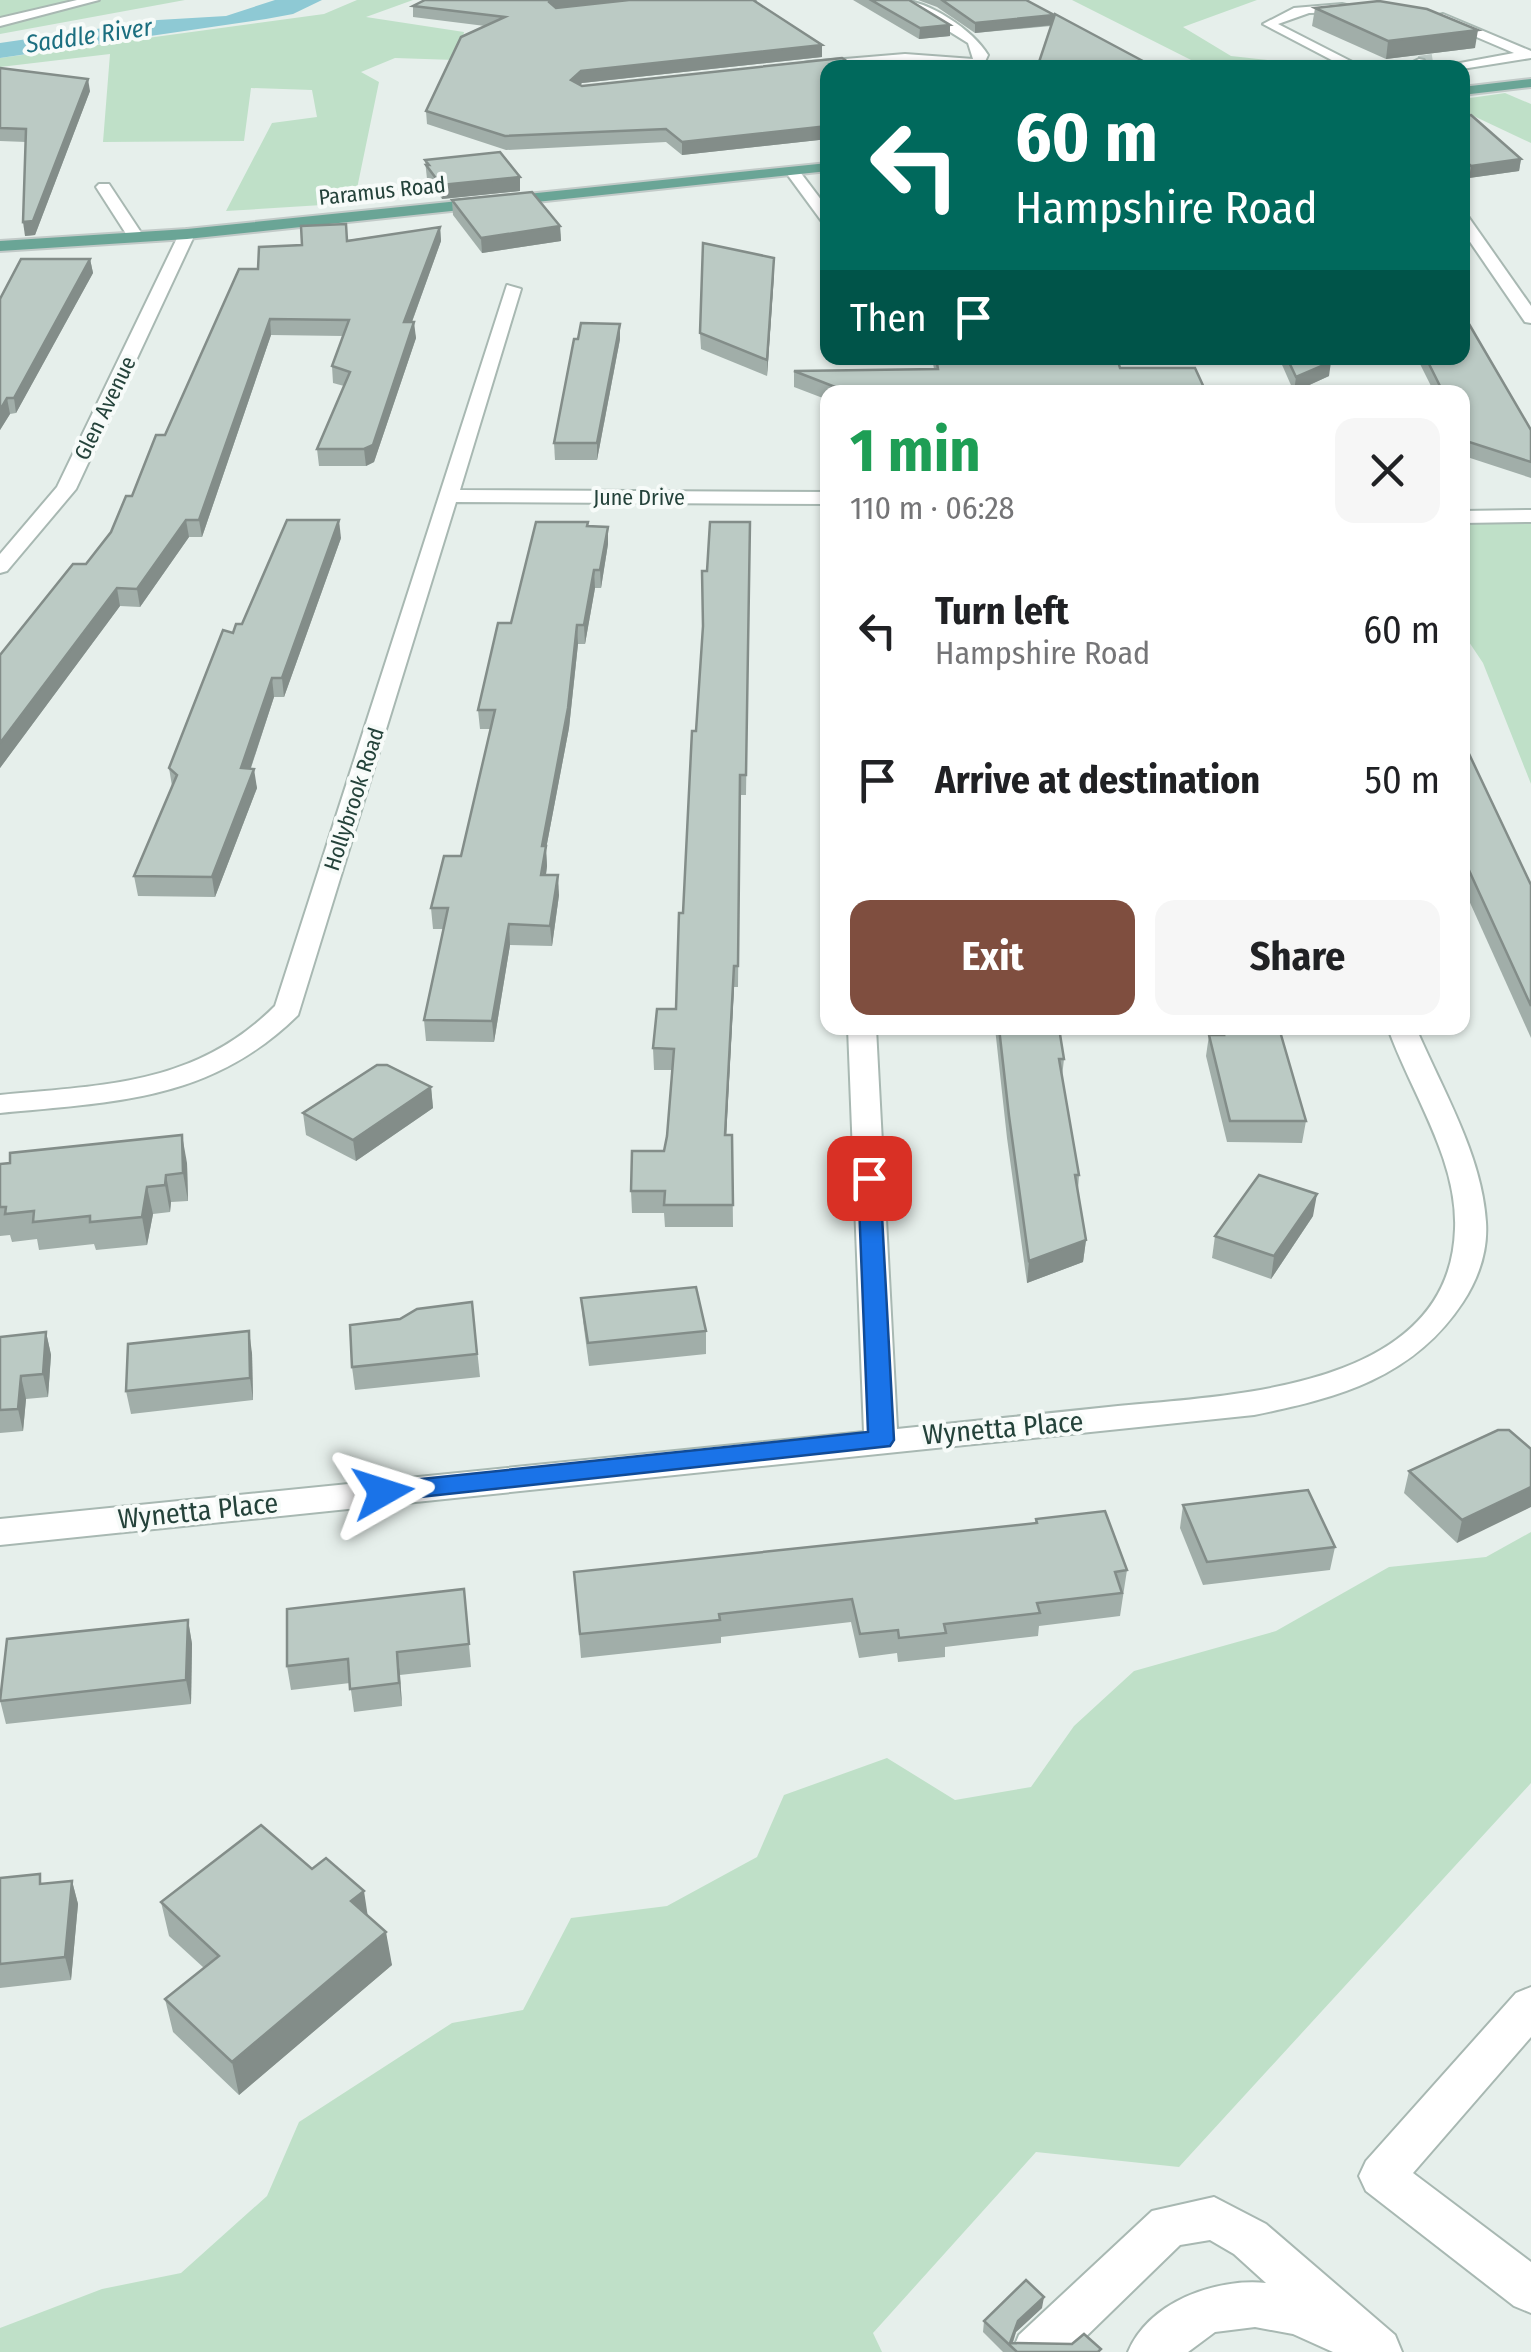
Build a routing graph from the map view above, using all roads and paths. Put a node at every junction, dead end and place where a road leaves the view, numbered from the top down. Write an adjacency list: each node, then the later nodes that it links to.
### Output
1 (92, 0): 5 (street)
2 (905, 0): 9 (street)
3 (1368, 8): 10 (street)
4 (1426, 14): 6 (street)
5 (0, 22)
6 (1530, 55): 11 (street)
7 (865, 60): 8 (street)
8 (911, 60)
9 (980, 60)
10 (1342, 60)
11 (1470, 61)
12 (820, 65): 13 (street)
13 (789, 68)
14 (1531, 83): 15 (main road)
15 (1470, 90)
16 (820, 168): 17 (main road, Paramus Road)
17 (792, 171): 19 (street); 21 (main road, Paramus Road)
18 (104, 187): 22 (street)
19 (820, 209)
20 (1470, 230): 25 (street)
21 (187, 234): 22 (main road, Paramus Road); 30 (street, Glen Avenue)
22 (136, 237): 23 (main road, Paramus Road)
23 (0, 246)
24 (514, 289): 26 (street, Hollybrook Road)
25 (1531, 318)
26 (450, 496): 27 (street, June Drive); 33 (street, Hollybrook Road)
27 (820, 498)
28 (1531, 516): 29 (street)
29 (1470, 517)
30 (4, 558)
31 (862, 1035): 34 (street)
32 (1405, 1035): 34 (street, Wynetta Place)
33 (0, 1104)
34 (881, 1440): 35 (street, Wynetta Place)
35 (0, 1532)
36 (1531, 2006): 37 (street)
37 (1531, 2290)
38 (1036, 2352): 41 (street)
39 (1152, 2352): 40 (street)
40 (1368, 2352)
41 (1378, 2352)

